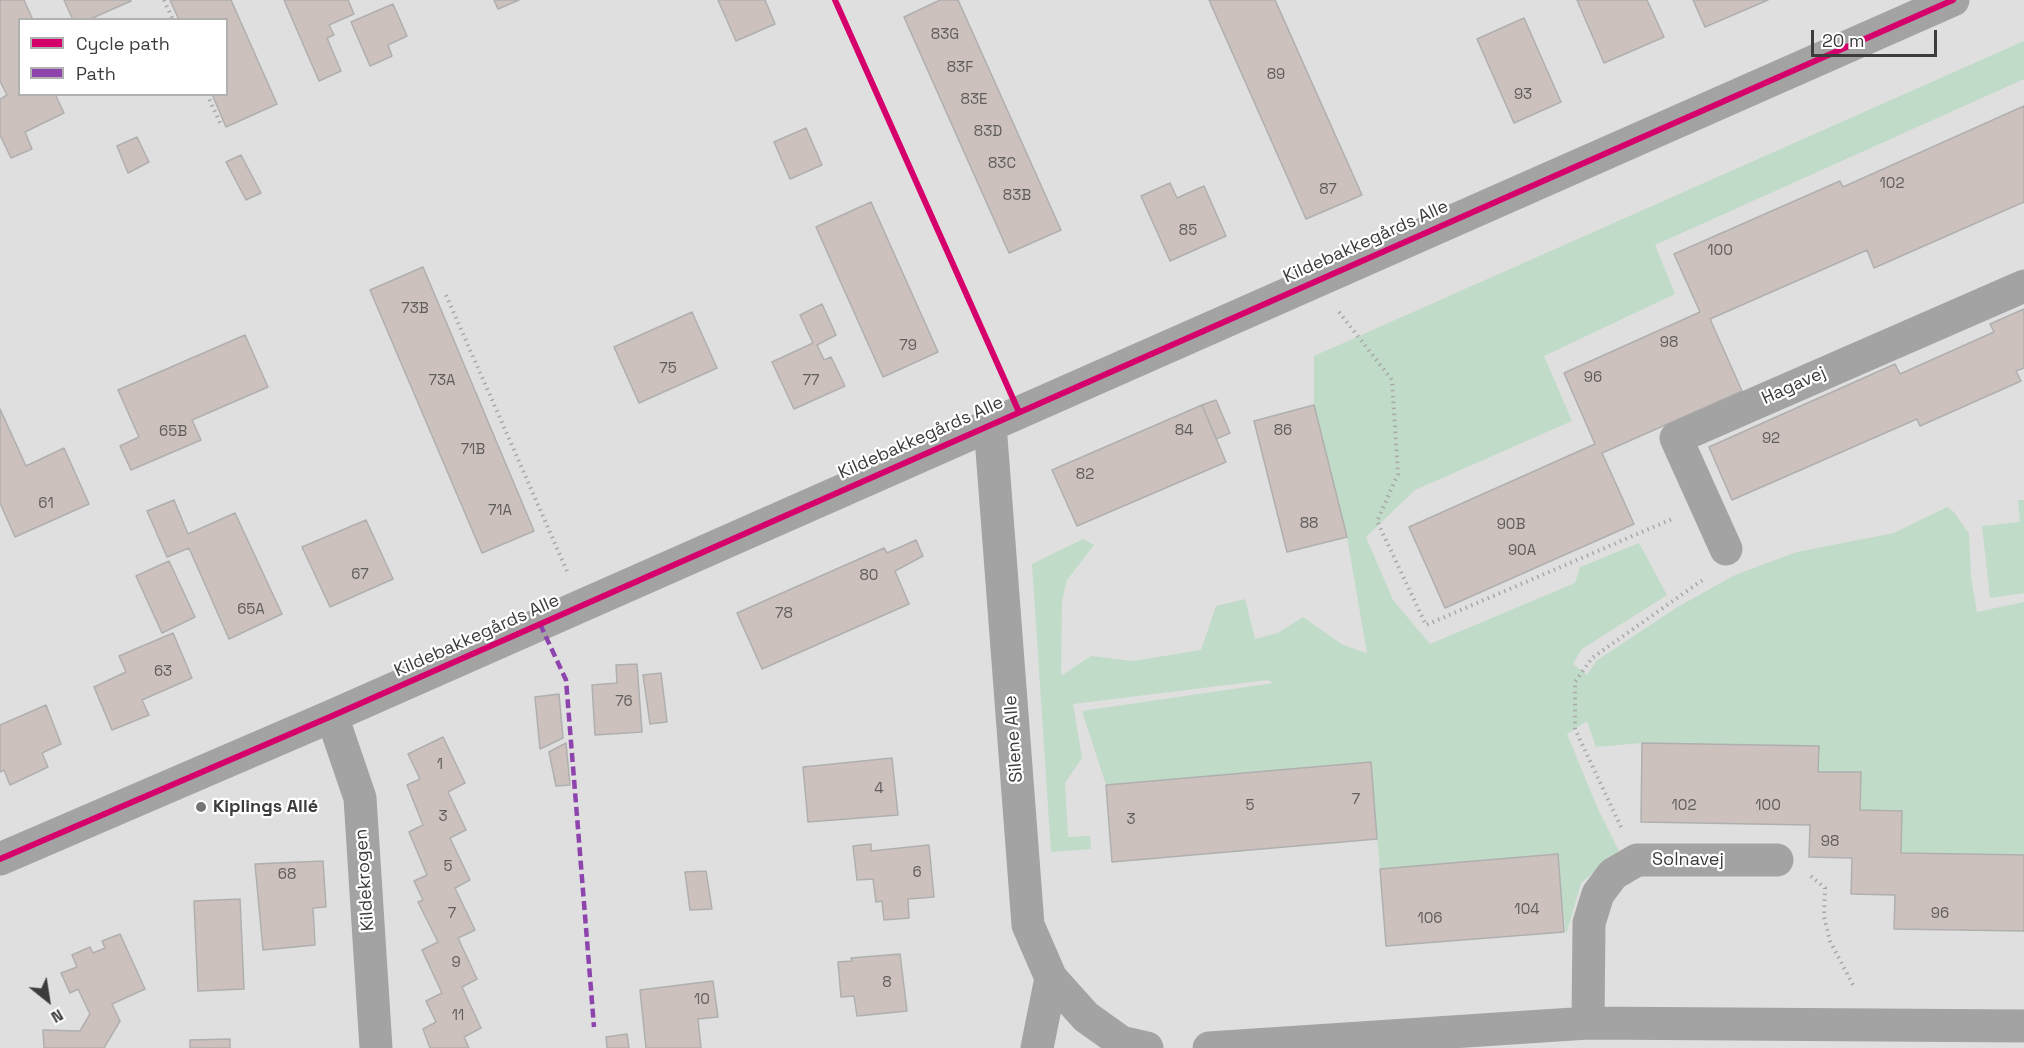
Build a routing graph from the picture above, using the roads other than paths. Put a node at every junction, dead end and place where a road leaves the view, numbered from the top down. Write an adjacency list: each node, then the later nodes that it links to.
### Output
1 (1953, 0): 3 (street, Kildebakkegårds Alle)
2 (2024, 286): 4 (street, Hagavej)
3 (990, 424): 5 (street, Kildebakkegårds Alle); 8 (street, Silene Alle)
4 (1726, 549)
5 (332, 716): 6 (street, Kildebakkegårds Alle); 13 (street, Kildekrogen)
6 (0, 859)
7 (1777, 860): 9 (street, Solnavej)
8 (1051, 978): 14 (street); 15 (street)
9 (1588, 1023): 11 (street); 12 (street)
10 (2024, 1026): 11 (street)
11 (1834, 1036)
12 (1345, 1043): 16 (street)
13 (376, 1048)
14 (1037, 1048)
15 (1147, 1048)
16 (1209, 1048)

